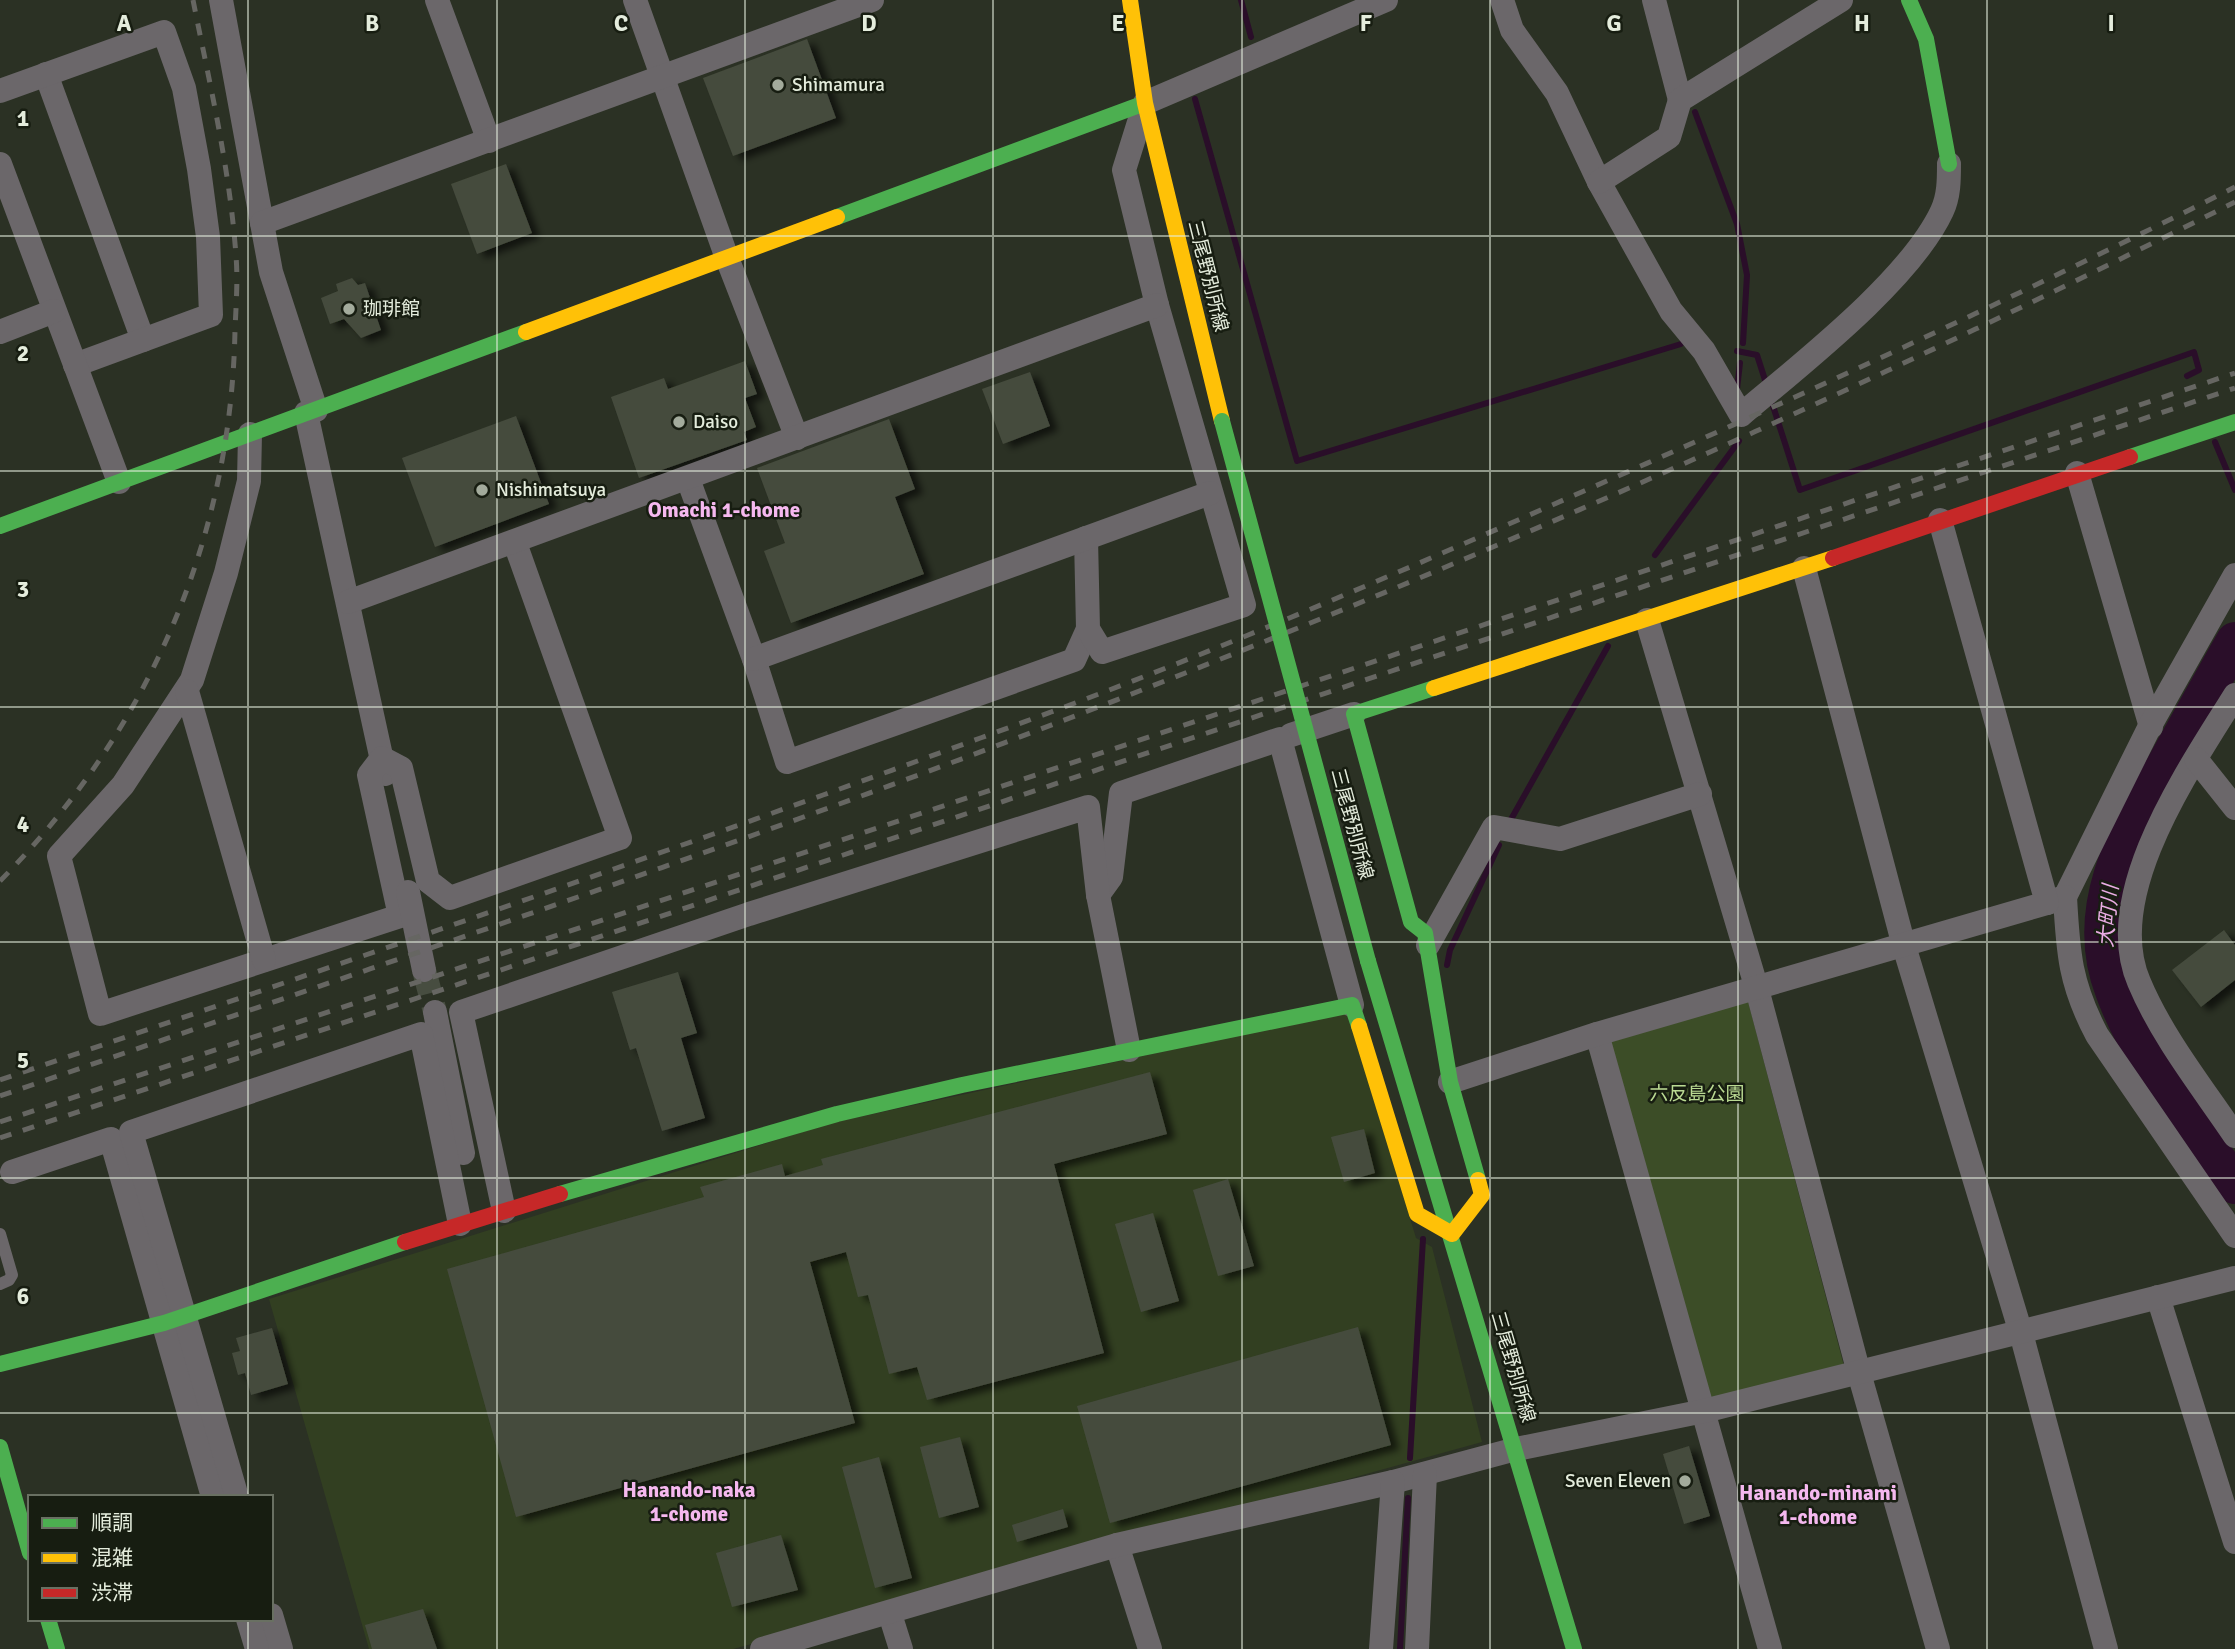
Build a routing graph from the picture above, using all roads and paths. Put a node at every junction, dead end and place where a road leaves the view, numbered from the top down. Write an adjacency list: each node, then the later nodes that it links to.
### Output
1 (221, 0): 20 (street)
2 (438, 0): 16 (street)
3 (635, 0): 12 (street)
4 (872, 0): 12 (street)
5 (1130, 0): 15 (street, 三尾野別所線)
6 (1386, 0): 15 (street)
7 (1502, 0): 19 (street)
8 (1654, 0): 14 (street)
9 (1841, 0): 14 (street)
10 (1909, 0): 18 (street)
11 (46, 74): 13 (street); 25 (street); 25 (street)
12 (663, 78): 16 (street); 21 (street)
13 (0, 91)
14 (1680, 100): 19 (street)
15 (1145, 103): 21 (street); 22 (street); 72 (street, 三尾野別所線, bridge)
16 (489, 141): 20 (street)
17 (0, 164): 23 (street)
18 (1949, 164): 19 (street)
19 (1599, 182)
20 (262, 223): 27 (street)
21 (727, 258): 27 (street); 30 (street)
22 (1157, 305): 30 (street); 34 (street)
23 (54, 311): 24 (street); 26 (street)
24 (0, 332)
25 (143, 340): 26 (street)
26 (75, 365): 33 (street)
27 (311, 411): 29 (street); 41 (street)
28 (2235, 422): 31 (street)
29 (250, 433): 33 (street); 45 (street)
30 (797, 438): 32 (street)
31 (2077, 473): 35 (street); 48 (street)
32 (688, 479): 38 (street); 44 (street)
33 (119, 482): 36 (street)
34 (1210, 493): 37 (street); 43 (street)
35 (1940, 520): 39 (street); 55 (street)
36 (0, 526)
37 (1086, 538): 43 (street); 44 (street)
38 (515, 543): 41 (street); 50 (street)
39 (1804, 568): 42 (street); 57 (street)
40 (2235, 575): 48 (street)
41 (348, 603): 50 (street)
42 (1647, 620): 47 (street); 52 (street)
43 (1088, 629): 44 (street)
44 (754, 659)
45 (187, 691): 58 (street); 58 (street)
46 (2235, 695): 51 (street)
47 (1354, 714): 49 (street); 56 (street)
48 (2151, 727): 55 (street)
49 (1280, 739): 54 (street); 61 (street)
50 (382, 758): 58 (street); 59 (street)
51 (2196, 759): 53 (street); 67 (street)
52 (1700, 794): 56 (street); 60 (street)
53 (2235, 808)
54 (1098, 895): 64 (street); 69 (street)
55 (2056, 900): 57 (street); 73 (street)
56 (1428, 945): 65 (street)
57 (1904, 946): 60 (street); 78 (street)
58 (264, 960)
59 (424, 970)
60 (1757, 989): 63 (street); 80 (street)
61 (1352, 1005): 64 (street); 72 (street)
62 (435, 1012): 70 (street)
63 (1597, 1034): 65 (street); 81 (street)
64 (1129, 1050): 69 (street)
65 (1450, 1082): 72 (street)
66 (121, 1135): 68 (street); 70 (street); 77 (street)
67 (2235, 1136)
68 (12, 1172)
69 (504, 1211): 70 (street)
70 (468, 1222): 77 (street)
71 (0, 1234): 75 (lane)
72 (1452, 1234): 83 (street, 三尾野別所線)
73 (2235, 1236)
74 (2235, 1278): 76 (street)
75 (0, 1284)
76 (2158, 1297): 78 (street); 88 (street)
77 (175, 1319): 79 (street); 86 (street); 87 (street)
78 (2021, 1334): 80 (street); 106 (street)
79 (0, 1364)
80 (1859, 1373): 81 (street); 105 (street)
81 (1704, 1411): 83 (street); 104 (street)
82 (0, 1447): 90 (street)
83 (1516, 1449): 84 (street); 103 (street, 三尾野別所線)
84 (1425, 1474): 85 (street); 102 (street)
85 (1393, 1482): 89 (street); 101 (street)
86 (214, 1495)
87 (236, 1495)
88 (2235, 1542)
89 (1116, 1545): 91 (street); 100 (street)
90 (28, 1546)
91 (890, 1614): 98 (street); 99 (street)
92 (49, 1621): 95 (street)
93 (249, 1621): 96 (street)
94 (273, 1621): 97 (street)
95 (57, 1649)
96 (257, 1649)
97 (281, 1649)
98 (762, 1649)
99 (901, 1649)
100 (1150, 1649)
101 (1381, 1649)
102 (1417, 1649)
103 (1574, 1649)
104 (1770, 1649)
105 (1938, 1649)
106 (2106, 1649)

